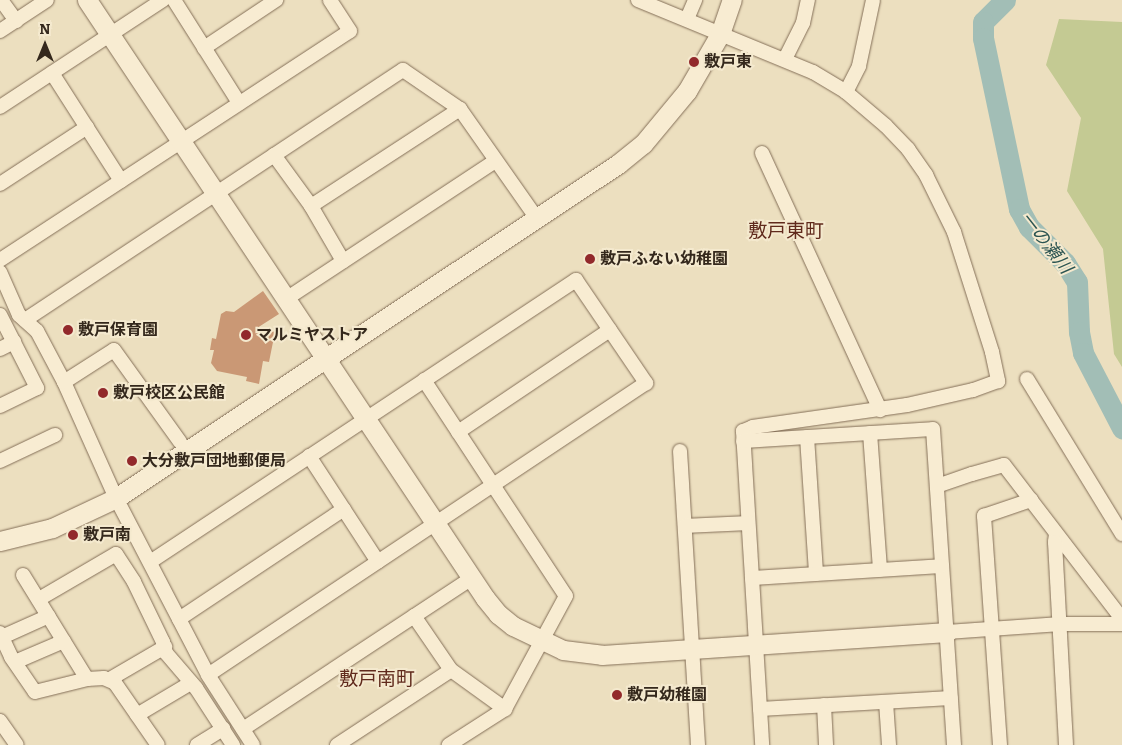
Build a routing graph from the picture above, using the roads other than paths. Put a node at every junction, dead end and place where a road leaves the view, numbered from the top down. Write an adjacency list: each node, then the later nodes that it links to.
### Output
1 (1, 0): 14 (street)
2 (47, 0): 14 (street)
3 (87, 0): 17 (street)
4 (163, 0): 17 (street)
5 (174, 0): 18 (street)
6 (276, 0): 18 (street)
7 (330, 0): 22 (street)
8 (638, 0): 13 (street)
9 (695, 0): 13 (street)
10 (732, 0): 16 (street)
11 (808, 0): 19 (street)
12 (873, 0): 21 (street)
13 (687, 19): 16 (street)
14 (16, 21): 15 (street)
15 (0, 31)
16 (720, 34): 19 (street); 44 (street)
17 (110, 35): 20 (street); 26 (street)
18 (204, 48): 22 (street)
19 (785, 59): 21 (street)
20 (52, 73): 23 (street); 25 (street)
21 (846, 92): 49 (street)
22 (239, 103): 26 (street)
23 (0, 107)
24 (460, 109): 28 (street); 29 (street); 33 (street)
25 (87, 127): 30 (street); 31 (street)
26 (181, 142): 30 (street); 32 (street)
27 (762, 153): 49 (street)
28 (274, 155): 32 (street); 33 (street)
29 (495, 161): 34 (street); 36 (street)
30 (121, 181): 35 (street)
31 (0, 184)
32 (216, 194): 38 (street); 40 (street)
33 (311, 206): 36 (street)
34 (532, 213)
35 (0, 260)
36 (343, 261): 38 (street)
37 (0, 272): 40 (street)
38 (286, 299): 44 (street)
39 (0, 315): 42 (street)
40 (25, 320): 47 (street)
41 (610, 330): 46 (street); 51 (street); 60 (street)
42 (14, 342): 43 (street); 48 (street)
43 (0, 349)
44 (326, 360): 50 (street); 62 (street)
45 (1027, 379): 69 (street)
46 (424, 380): 50 (street); 51 (street)
47 (64, 382): 56 (street); 62 (street)
48 (0, 406)
49 (880, 410): 55 (street)
50 (366, 419): 58 (street); 66 (street)
51 (458, 432): 60 (street)
52 (870, 433): 54 (street); 61 (street); 74 (street)
53 (55, 435): 59 (street)
54 (806, 437): 55 (street); 75 (street)
55 (743, 441): 65 (street)
56 (180, 442)
57 (680, 451): 67 (street)
58 (309, 456): 64 (street); 71 (street)
59 (0, 461)
60 (493, 485): 66 (street); 90 (street)
61 (937, 486): 63 (street); 73 (street)
62 (116, 498): 70 (street); 71 (street)
63 (1030, 500): 68 (street); 86 (street)
64 (344, 510): 72 (street); 82 (street)
65 (748, 523): 67 (street); 78 (street)
66 (435, 524): 72 (street); 77 (street)
67 (684, 526): 93 (street)
68 (1056, 534): 83 (street); 84 (street)
69 (1122, 534)
70 (0, 541)
71 (150, 562): 82 (street)
72 (378, 562): 96 (street)
73 (942, 566): 74 (street); 87 (street)
74 (880, 570): 75 (street)
75 (816, 574): 78 (street)
76 (23, 575): 79 (street)
77 (472, 578): 81 (street); 90 (street)
78 (752, 578): 91 (street)
79 (39, 600): 80 (street); 92 (street)
80 (49, 616): 88 (street); 89 (street)
81 (414, 616): 95 (street); 107 (street)
82 (179, 619): 96 (street)
83 (1122, 619)
84 (1060, 624): 85 (street); 86 (street); 122 (street)
85 (1122, 624)
86 (993, 629): 87 (street); 121 (street)
87 (947, 632): 91 (street); 100 (street)
88 (1, 635): 94 (street)
89 (64, 641): 94 (street); 97 (street)
90 (541, 642): 93 (street); 103 (street)
91 (756, 645): 93 (street); 104 (street)
92 (165, 647): 98 (street); 99 (street)
93 (692, 650): 116 (street)
94 (15, 662): 97 (street)
95 (451, 670): 103 (street); 114 (street)
96 (208, 675): 107 (street)
97 (87, 679): 98 (street)
98 (110, 679): 105 (street)
99 (192, 683): 105 (street); 108 (street)
100 (951, 698): 101 (street); 120 (street)
101 (886, 702): 102 (street); 119 (street)
102 (824, 705): 104 (street); 118 (street)
103 (505, 709): 115 (street)
104 (760, 709): 117 (street)
105 (137, 715): 110 (street)
106 (0, 721): 109 (street)
107 (243, 729): 113 (street)
108 (223, 730): 111 (street); 112 (street)
109 (17, 745)
110 (158, 745)
111 (197, 745)
112 (233, 745)
113 (253, 745)
114 (337, 745)
115 (449, 745)
116 (698, 745)
117 (762, 745)
118 (826, 745)
119 (889, 745)
120 (954, 745)
121 (1000, 745)
122 (1066, 745)

